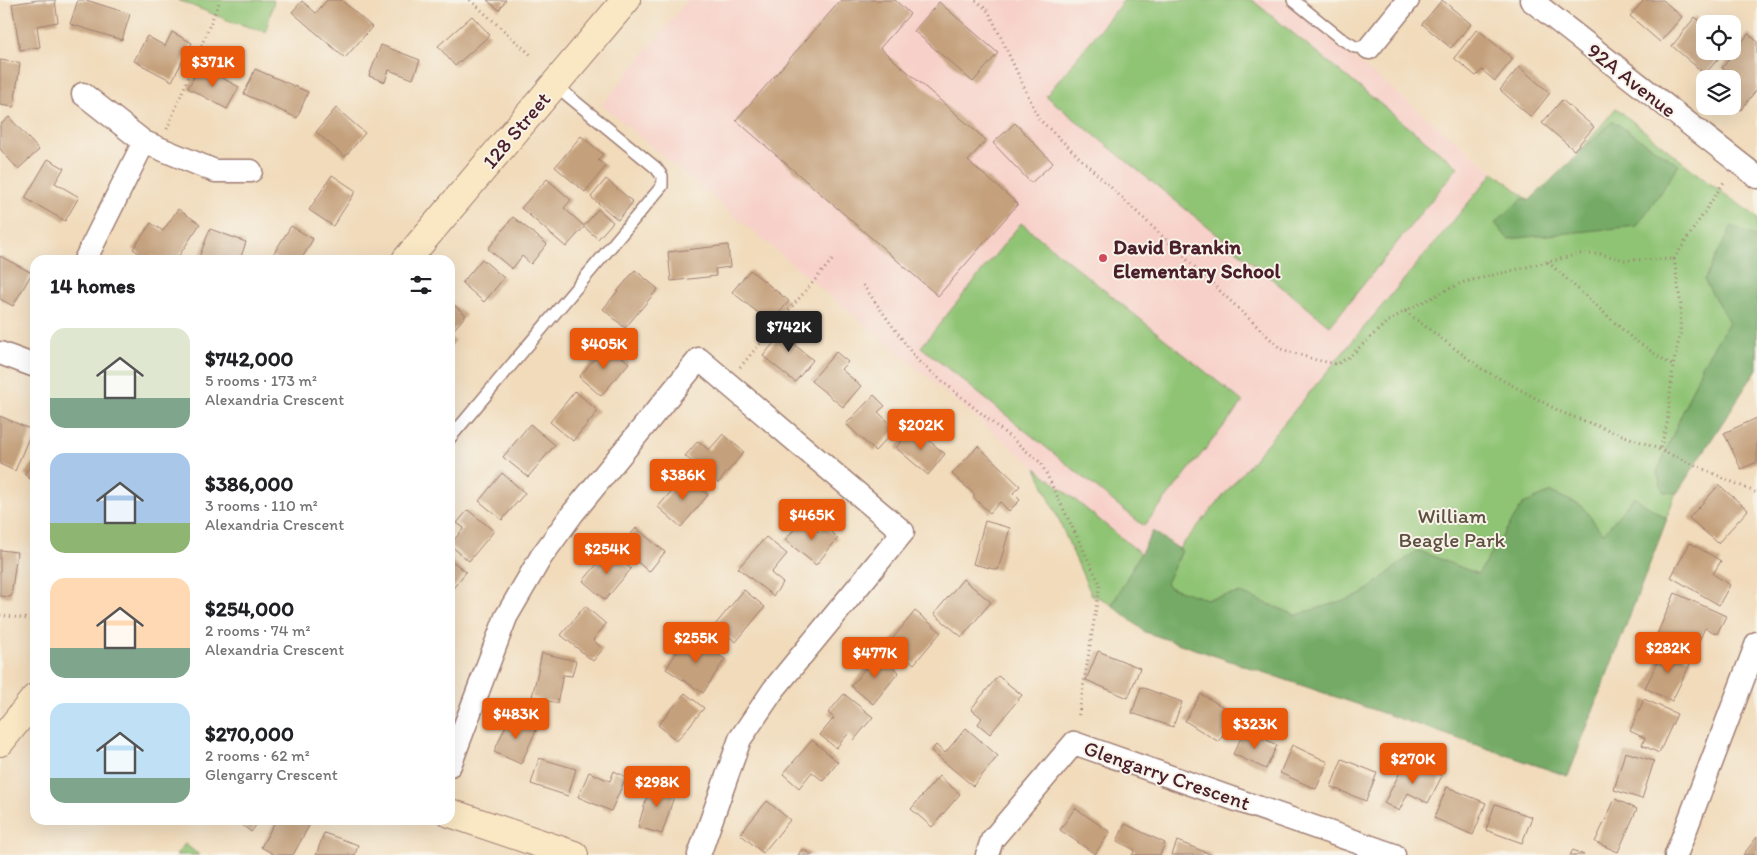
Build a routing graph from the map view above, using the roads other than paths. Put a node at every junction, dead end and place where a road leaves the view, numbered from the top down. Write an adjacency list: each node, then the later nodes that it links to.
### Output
1 (626, 0): 6 (main road, 128 Street)
2 (1293, 0): 5 (lane)
3 (1408, 0): 5 (street)
4 (1531, 0): 10 (street, 92A Avenue)
5 (1369, 48)
6 (554, 85): 12 (main road, 128 Street); 15 (lane)
7 (83, 94): 8 (street)
8 (154, 139): 9 (street); 11 (street)
9 (251, 171)
10 (1757, 177)
11 (88, 255)
12 (410, 255)
13 (0, 353): 14 (street)
14 (30, 363)
15 (455, 432)
16 (1757, 644): 26 (street)
17 (30, 704): 18 (main road); 19 (main road)
18 (0, 736)
19 (0, 742)
20 (455, 752): 23 (street)
21 (455, 815): 22 (main road)
22 (574, 855)
23 (699, 855)
24 (987, 855): 25 (street, Glengarry Crescent)
25 (1394, 855)
26 (1676, 855)

